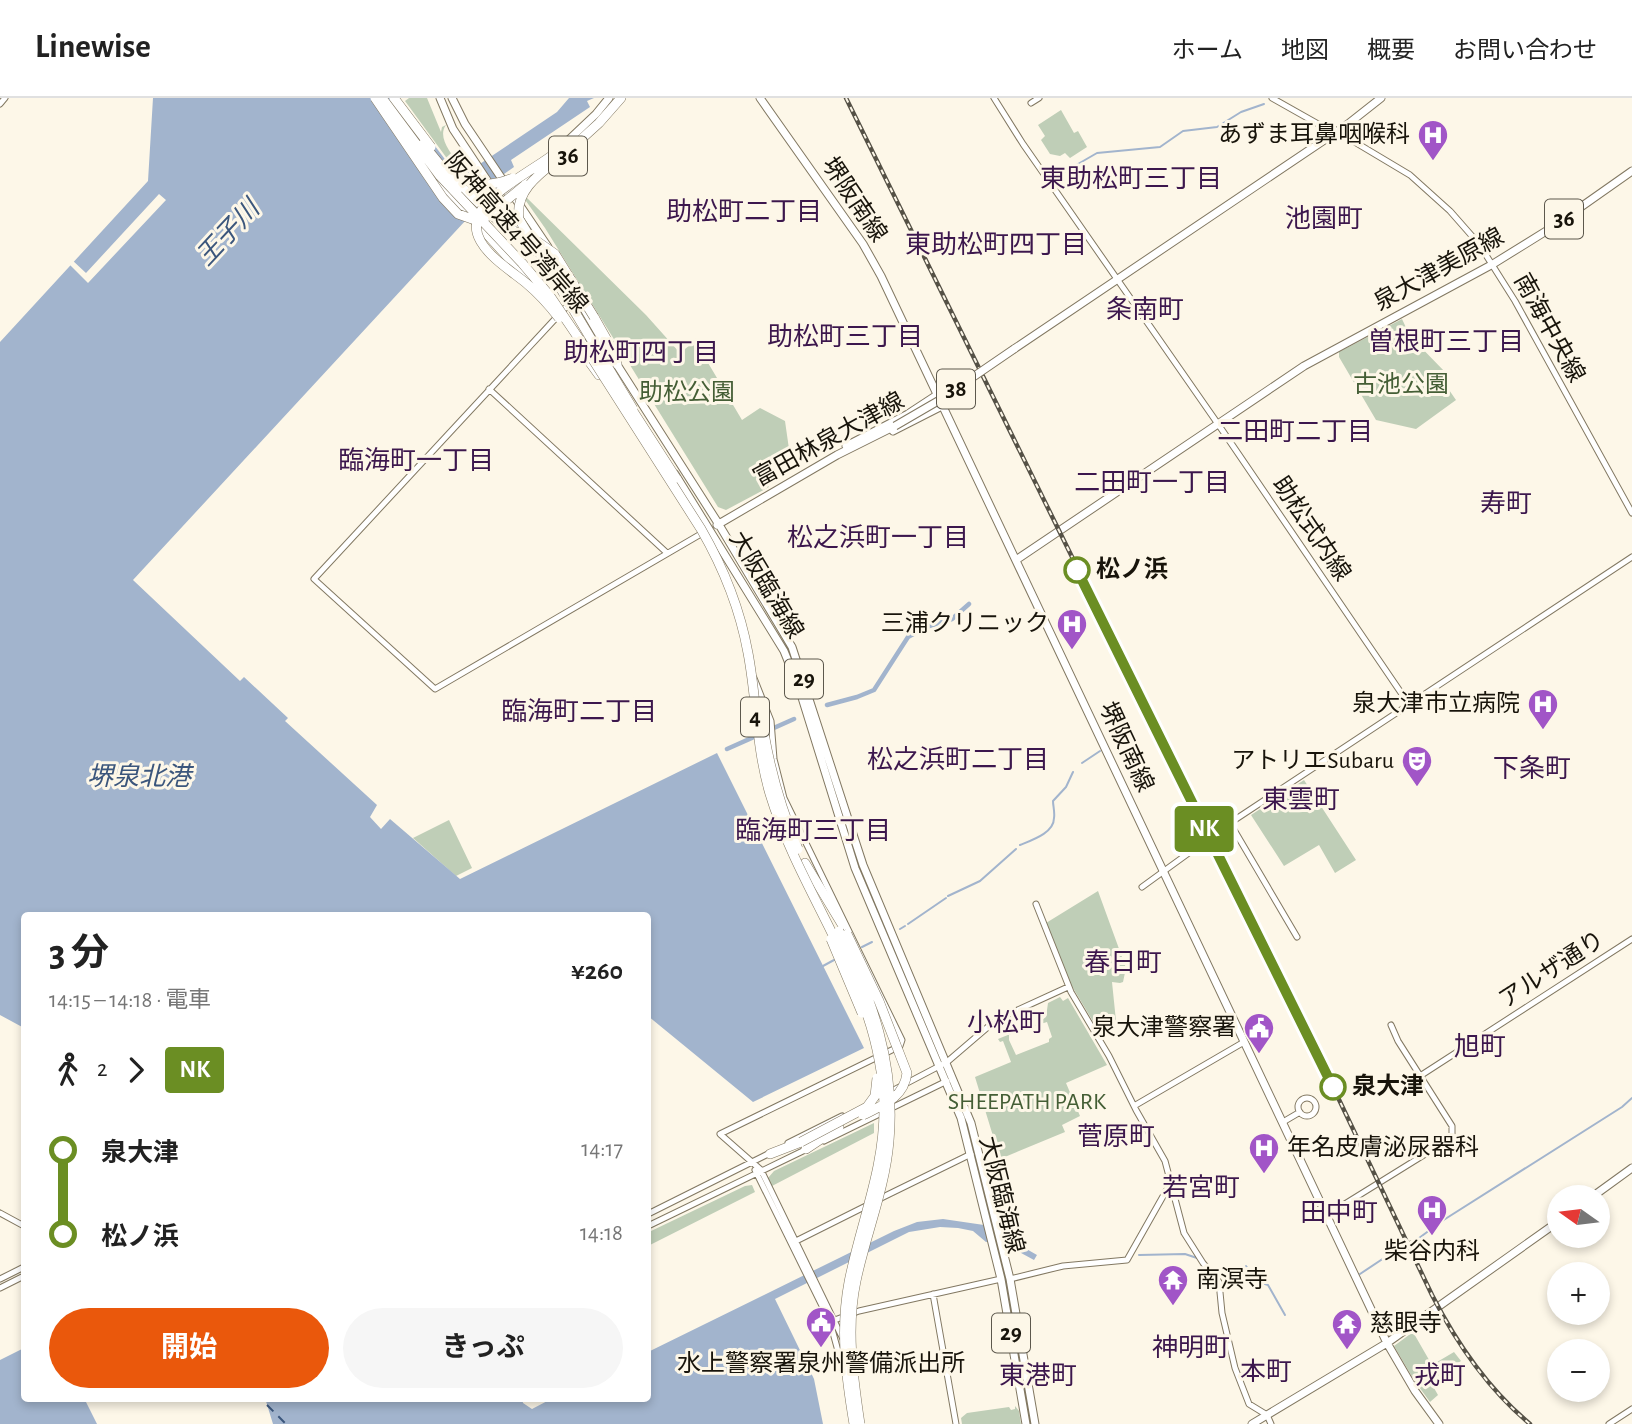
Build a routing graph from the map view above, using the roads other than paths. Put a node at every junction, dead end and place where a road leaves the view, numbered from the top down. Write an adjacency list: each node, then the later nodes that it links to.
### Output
1 (5, 98): 16 (street)
2 (375, 98): 17 (highway, bridge)
3 (382, 98): 34 (highway, 阪神高速4号湾岸線 / 4, bridge)
4 (389, 98): 20 (highway, 阪神高速4号湾岸線 / 4, bridge)
5 (394, 98): 19 (highway, bridge)
6 (440, 98): 24 (main road, 大阪臨海線 / 29)
7 (452, 98): 22 (main road, 大阪臨海線 / 29)
8 (612, 98): 19 (highway); 22 (main road, 36)
9 (623, 98): 19 (highway); 23 (main road, 36)
10 (760, 98): 31 (main road, 堺阪南線)
11 (994, 98): 26 (street, 助松式内線)
12 (1039, 98): 15 (street)
13 (1272, 98): 18 (street)
14 (1381, 98): 18 (main road, 富田林泉大津線 / 38)
15 (1031, 103)
16 (0, 104)
17 (390, 120): 19 (highway, bridge); 28 (highway, bridge)
18 (1336, 132): 25 (street, 南海中央線); 26 (main road, 富田林泉大津線 / 38)
19 (566, 150): 34 (highway, bridge); 36 (highway, bridge)
20 (444, 170): 29 (highway, bridge); 36 (highway, 阪神高速4号湾岸線 / 4, bridge)
21 (1632, 171): 25 (main road, 泉大津美原線 / 36)
22 (511, 190): 23 (main road, 大阪臨海線 / 29); 24 (main road, 36)
23 (517, 199): 24 (main road, 36); 29 (main road, 大阪臨海線 / 29)
24 (502, 203): 27 (main road, 大阪臨海線 / 29)
25 (1493, 264): 35 (main road, 泉大津美原線 / 36); 38 (street, 南海中央線)
26 (1117, 279): 35 (street, 助松式内線); 37 (main road, 富田林泉大津線 / 38, bridge)
27 (568, 305): 28 (street); 33 (main road, 大阪臨海線 / 29)
28 (558, 314): 30 (street); 33 (main road)
29 (617, 364): 39 (main road, 大阪臨海線 / 29)
30 (489, 389): 41 (street); 41 (street)
31 (937, 395): 32 (main road, 堺阪南線); 37 (main road, 38)
32 (942, 406): 37 (main road, 38); 43 (main road, 堺阪南線)
33 (633, 407): 40 (main road, 大阪臨海線 / 29)
34 (631, 419): 47 (highway, 阪神高速4号湾岸線 / 4, bridge)
35 (1218, 424): 43 (main road, 泉大津美原線 / 36); 45 (street, 助松式内線)
36 (656, 446): 48 (highway, 阪神高速4号湾岸線 / 4, bridge)
37 (805, 474): 39 (main road, 富田林泉大津線 / 38)
38 (1632, 513)
39 (719, 523): 40 (main road, 富田林泉大津線 / 38); 57 (main road, 大阪臨海線 / 29)
40 (710, 529): 41 (street); 58 (main road, 大阪臨海線 / 29)
41 (667, 553)
42 (1632, 557): 45 (street)
43 (1016, 560): 49 (main road, 堺阪南線)
44 (748, 667): 67 (street)
45 (1408, 703): 46 (street)
46 (1230, 823): 49 (street); 52 (street)
47 (784, 832): 64 (highway, bridge); 91 (highway, 阪神高速4号湾岸線 / 4, bridge)
48 (804, 863): 64 (highway, bridge); 92 (highway, 阪神高速4号湾岸線 / 4, bridge)
49 (1163, 871): 50 (street); 56 (main road, 堺阪南線)
50 (1142, 887)
51 (1036, 904): 54 (street)
52 (1297, 937)
53 (1632, 939): 59 (street, アルザ通り)
54 (1068, 987): 57 (street); 61 (street)
55 (1391, 1025): 59 (street)
56 (1244, 1042): 61 (street); 63 (main road, 堺阪南線)
57 (947, 1062): 58 (street); 60 (main road, 大阪臨海線 / 29)
58 (939, 1067): 60 (main road, 大阪臨海線 / 29); 65 (street)
59 (1420, 1076): 74 (street)
60 (950, 1079): 64 (street); 66 (main road, 大阪臨海線 / 29); 84 (main road, 大阪臨海線 / 29)
61 (1134, 1106): 70 (street)
62 (1300, 1112): 63 (street)
63 (1283, 1122): 74 (main road, 堺阪南線)
64 (804, 1145): 65 (highway); 69 (street)
65 (770, 1154): 67 (street)
66 (971, 1154): 78 (street); 84 (main road, 大阪臨海線 / 29)
67 (754, 1162): 69 (street); 73 (street)
68 (1632, 1168): 71 (main road)
69 (758, 1171): 76 (street); 78 (street)
70 (1172, 1185): 84 (street); 90 (street)
71 (1609, 1185)
72 (0, 1213): 75 (street)
73 (651, 1213)
74 (1326, 1215): 88 (main road, 堺阪南線)
75 (21, 1224)
76 (651, 1224)
77 (1547, 1230): 88 (main road)
78 (793, 1242): 87 (street)
79 (1411, 1244): 80 (street)
80 (1402, 1248)
81 (21, 1268): 83 (street)
82 (21, 1278): 85 (street)
83 (0, 1279)
84 (1005, 1279): 86 (street); 94 (main road, 大阪臨海線 / 29); 95 (main road, 大阪臨海線 / 29)
85 (0, 1288)
86 (933, 1294): 87 (street); 93 (street)
87 (832, 1321): 91 (street); 92 (street)
88 (1387, 1343): 90 (main road); 98 (main road, 堺阪南線)
89 (1632, 1409): 99 (street)
90 (1266, 1415): 96 (main road); 97 (street)
91 (852, 1424)
92 (862, 1424)
93 (957, 1424)
94 (1026, 1424)
95 (1035, 1424)
96 (1252, 1424)
97 (1272, 1424)
98 (1439, 1424)
99 (1609, 1424)

